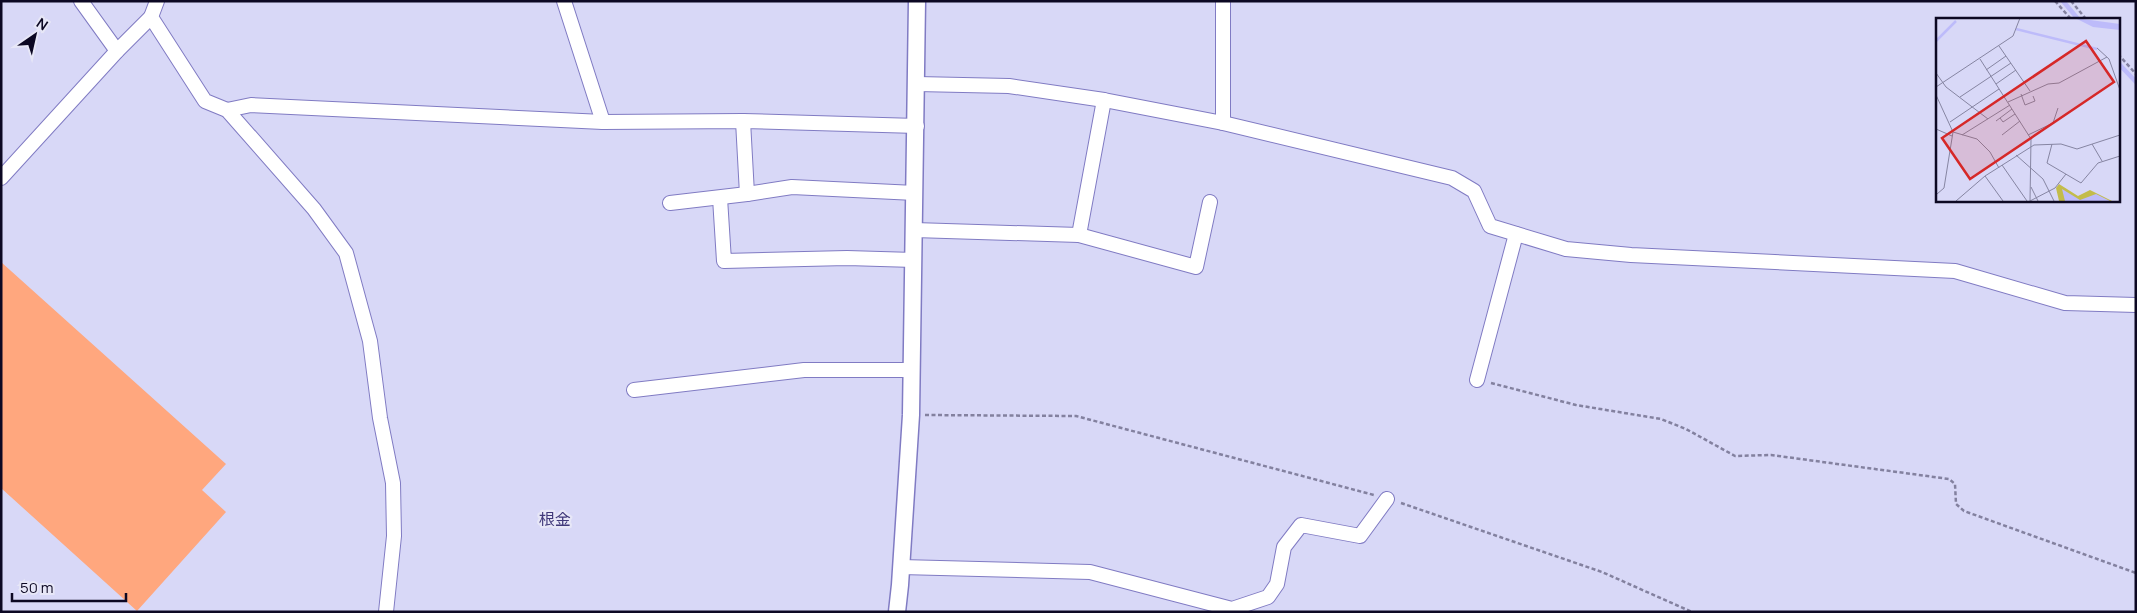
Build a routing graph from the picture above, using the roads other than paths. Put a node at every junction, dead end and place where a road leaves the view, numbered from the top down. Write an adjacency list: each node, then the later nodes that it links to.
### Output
1 (81, 1): 7 (street)
2 (157, 1): 6 (street)
3 (564, 1): 12 (street)
4 (918, 1): 8 (street)
5 (1223, 1): 13 (street)
6 (151, 17): 7 (street); 10 (street)
7 (117, 51): 15 (street)
8 (917, 84): 9 (street); 14 (street)
9 (1104, 100): 13 (street); 23 (street)
10 (227, 110): 12 (street); 31 (street)
11 (743, 121): 12 (street); 14 (street); 17 (street)
12 (603, 122)
13 (1223, 123): 22 (street)
14 (917, 126): 16 (street)
15 (1, 178)
16 (915, 193): 17 (street); 21 (street)
17 (747, 194): 18 (street)
18 (720, 198): 20 (street); 24 (street)
19 (1210, 202): 23 (street)
20 (670, 203)
21 (914, 230): 23 (street); 24 (street)
22 (1516, 234): 25 (street); 27 (street)
23 (1079, 235)
24 (914, 260): 26 (street)
25 (2136, 305)
26 (912, 370): 28 (street); 30 (street)
27 (1477, 380)
28 (634, 390)
29 (1387, 499): 30 (street)
30 (901, 568): 32 (street)
31 (386, 612)
32 (897, 612)

